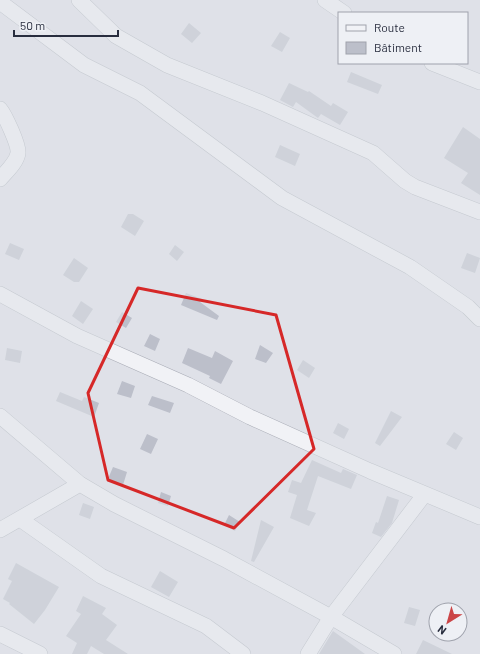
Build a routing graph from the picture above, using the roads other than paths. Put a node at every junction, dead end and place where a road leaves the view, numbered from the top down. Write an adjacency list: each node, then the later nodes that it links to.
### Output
1 (79, 0): 9 (street)
2 (325, 0): 4 (street)
3 (0, 2): 11 (street)
4 (343, 12)
5 (435, 64): 6 (street)
6 (480, 82)
7 (0, 108): 8 (street)
8 (0, 179)
9 (480, 212)
10 (0, 294): 14 (street)
11 (480, 319)
12 (0, 416): 13 (street)
13 (80, 484): 16 (street); 18 (street)
14 (424, 495): 15 (street); 18 (street)
15 (480, 518)
16 (20, 519): 17 (street); 21 (street)
17 (0, 530)
18 (331, 617): 22 (street); 23 (street)
19 (0, 634): 20 (street)
20 (40, 654)
21 (243, 654)
22 (308, 654)
23 (394, 654)

